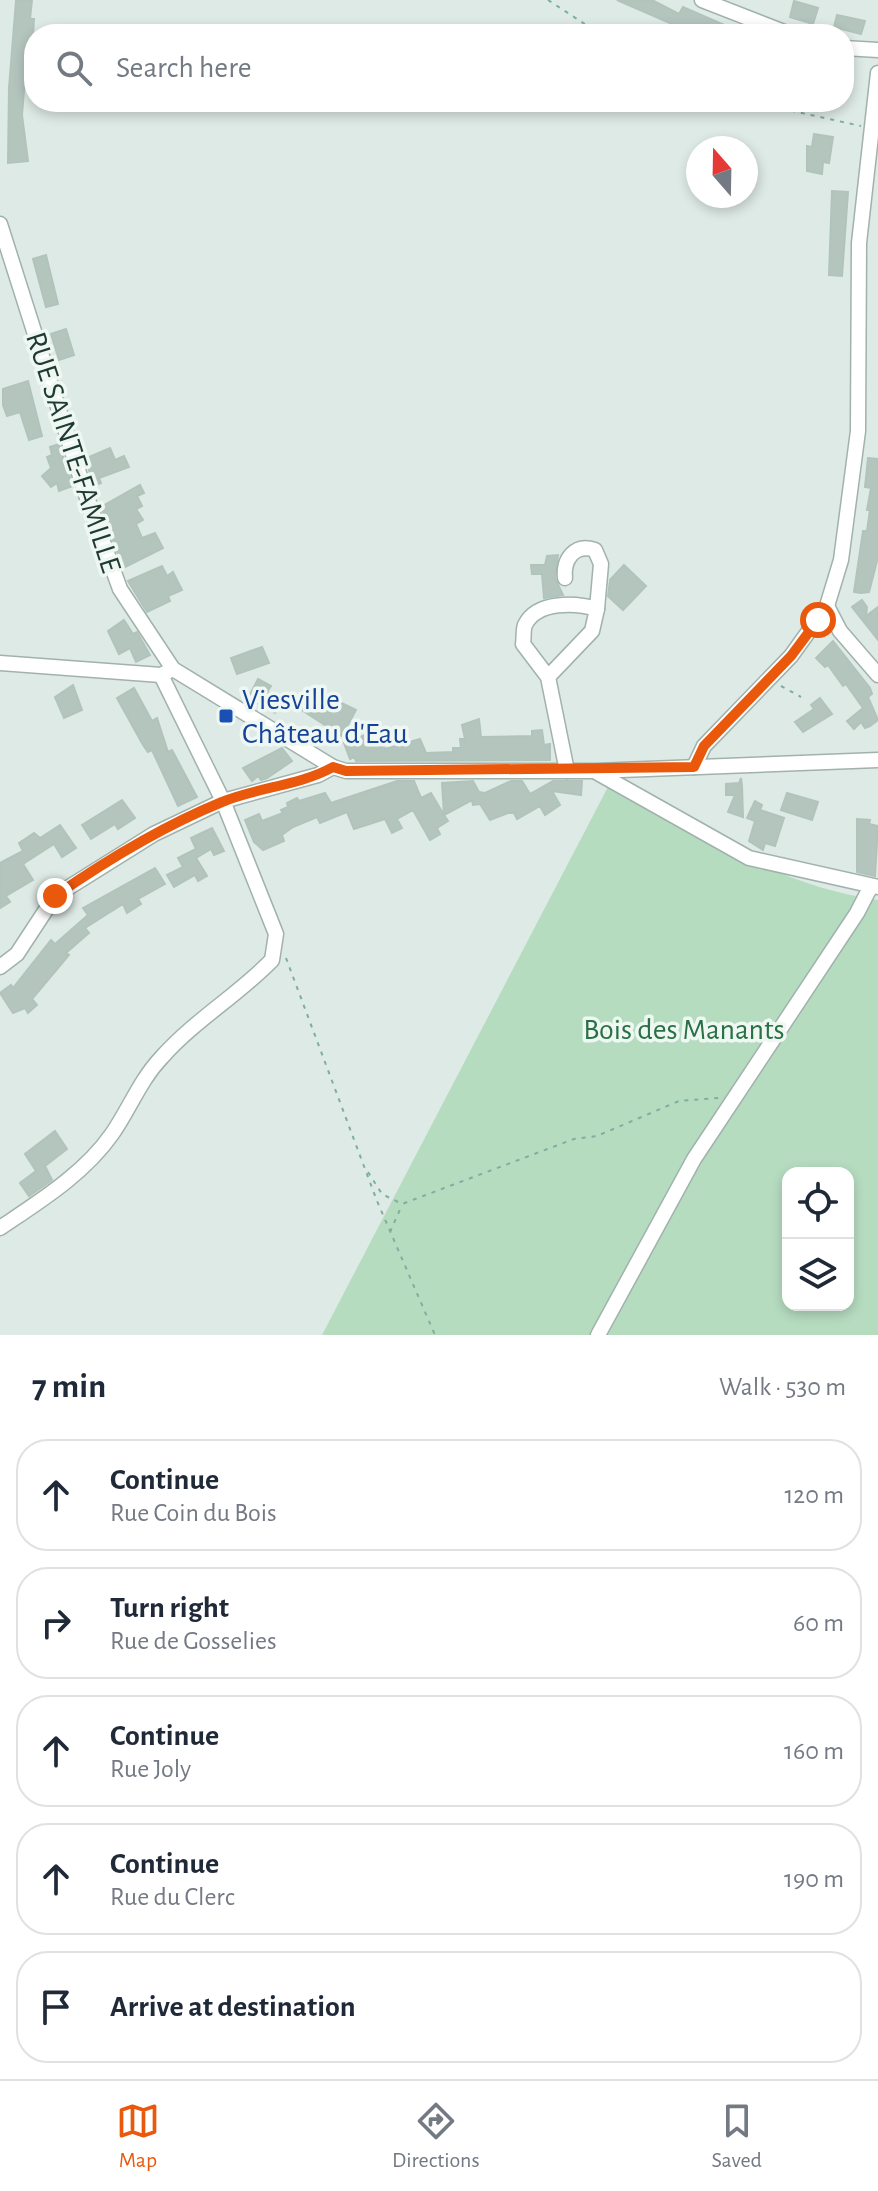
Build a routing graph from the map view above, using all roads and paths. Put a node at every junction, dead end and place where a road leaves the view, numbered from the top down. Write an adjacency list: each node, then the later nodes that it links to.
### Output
1 (548, 0): 3 (path)
2 (702, 0): 4 (street)
3 (585, 24)
4 (763, 24)
5 (854, 49): 6 (street)
6 (878, 50)
7 (878, 73): 9 (street)
8 (798, 112): 9 (path)
9 (872, 128): 12 (street)
10 (0, 224): 15 (street, RUE SAINTE-FAMILLE)
11 (565, 578): 13 (street)
12 (827, 606): 16 (street); 17 (street)
13 (597, 609): 18 (street); 18 (street)
14 (0, 663): 15 (street)
15 (167, 672): 21 (street); 25 (street, RUE SAINTE-FAMILLE)
16 (878, 675)
17 (772, 676): 19 (path); 22 (street)
18 (548, 677): 23 (street)
19 (801, 697)
20 (878, 760): 22 (street)
21 (333, 767): 23 (street); 25 (street)
22 (694, 767): 24 (street)
23 (567, 771): 24 (street)
24 (595, 771): 26 (street)
25 (223, 801): 27 (street, RUE SAINTE-FAMILLE); 28 (street)
26 (874, 886): 29 (street)
27 (276, 934): 30 (path); 32 (street)
28 (0, 967)
29 (736, 1096): 31 (path); 35 (street)
30 (365, 1168): 31 (path); 33 (path)
31 (402, 1204): 33 (path)
32 (0, 1228)
33 (390, 1232): 34 (path)
34 (435, 1335)
35 (598, 1335)

